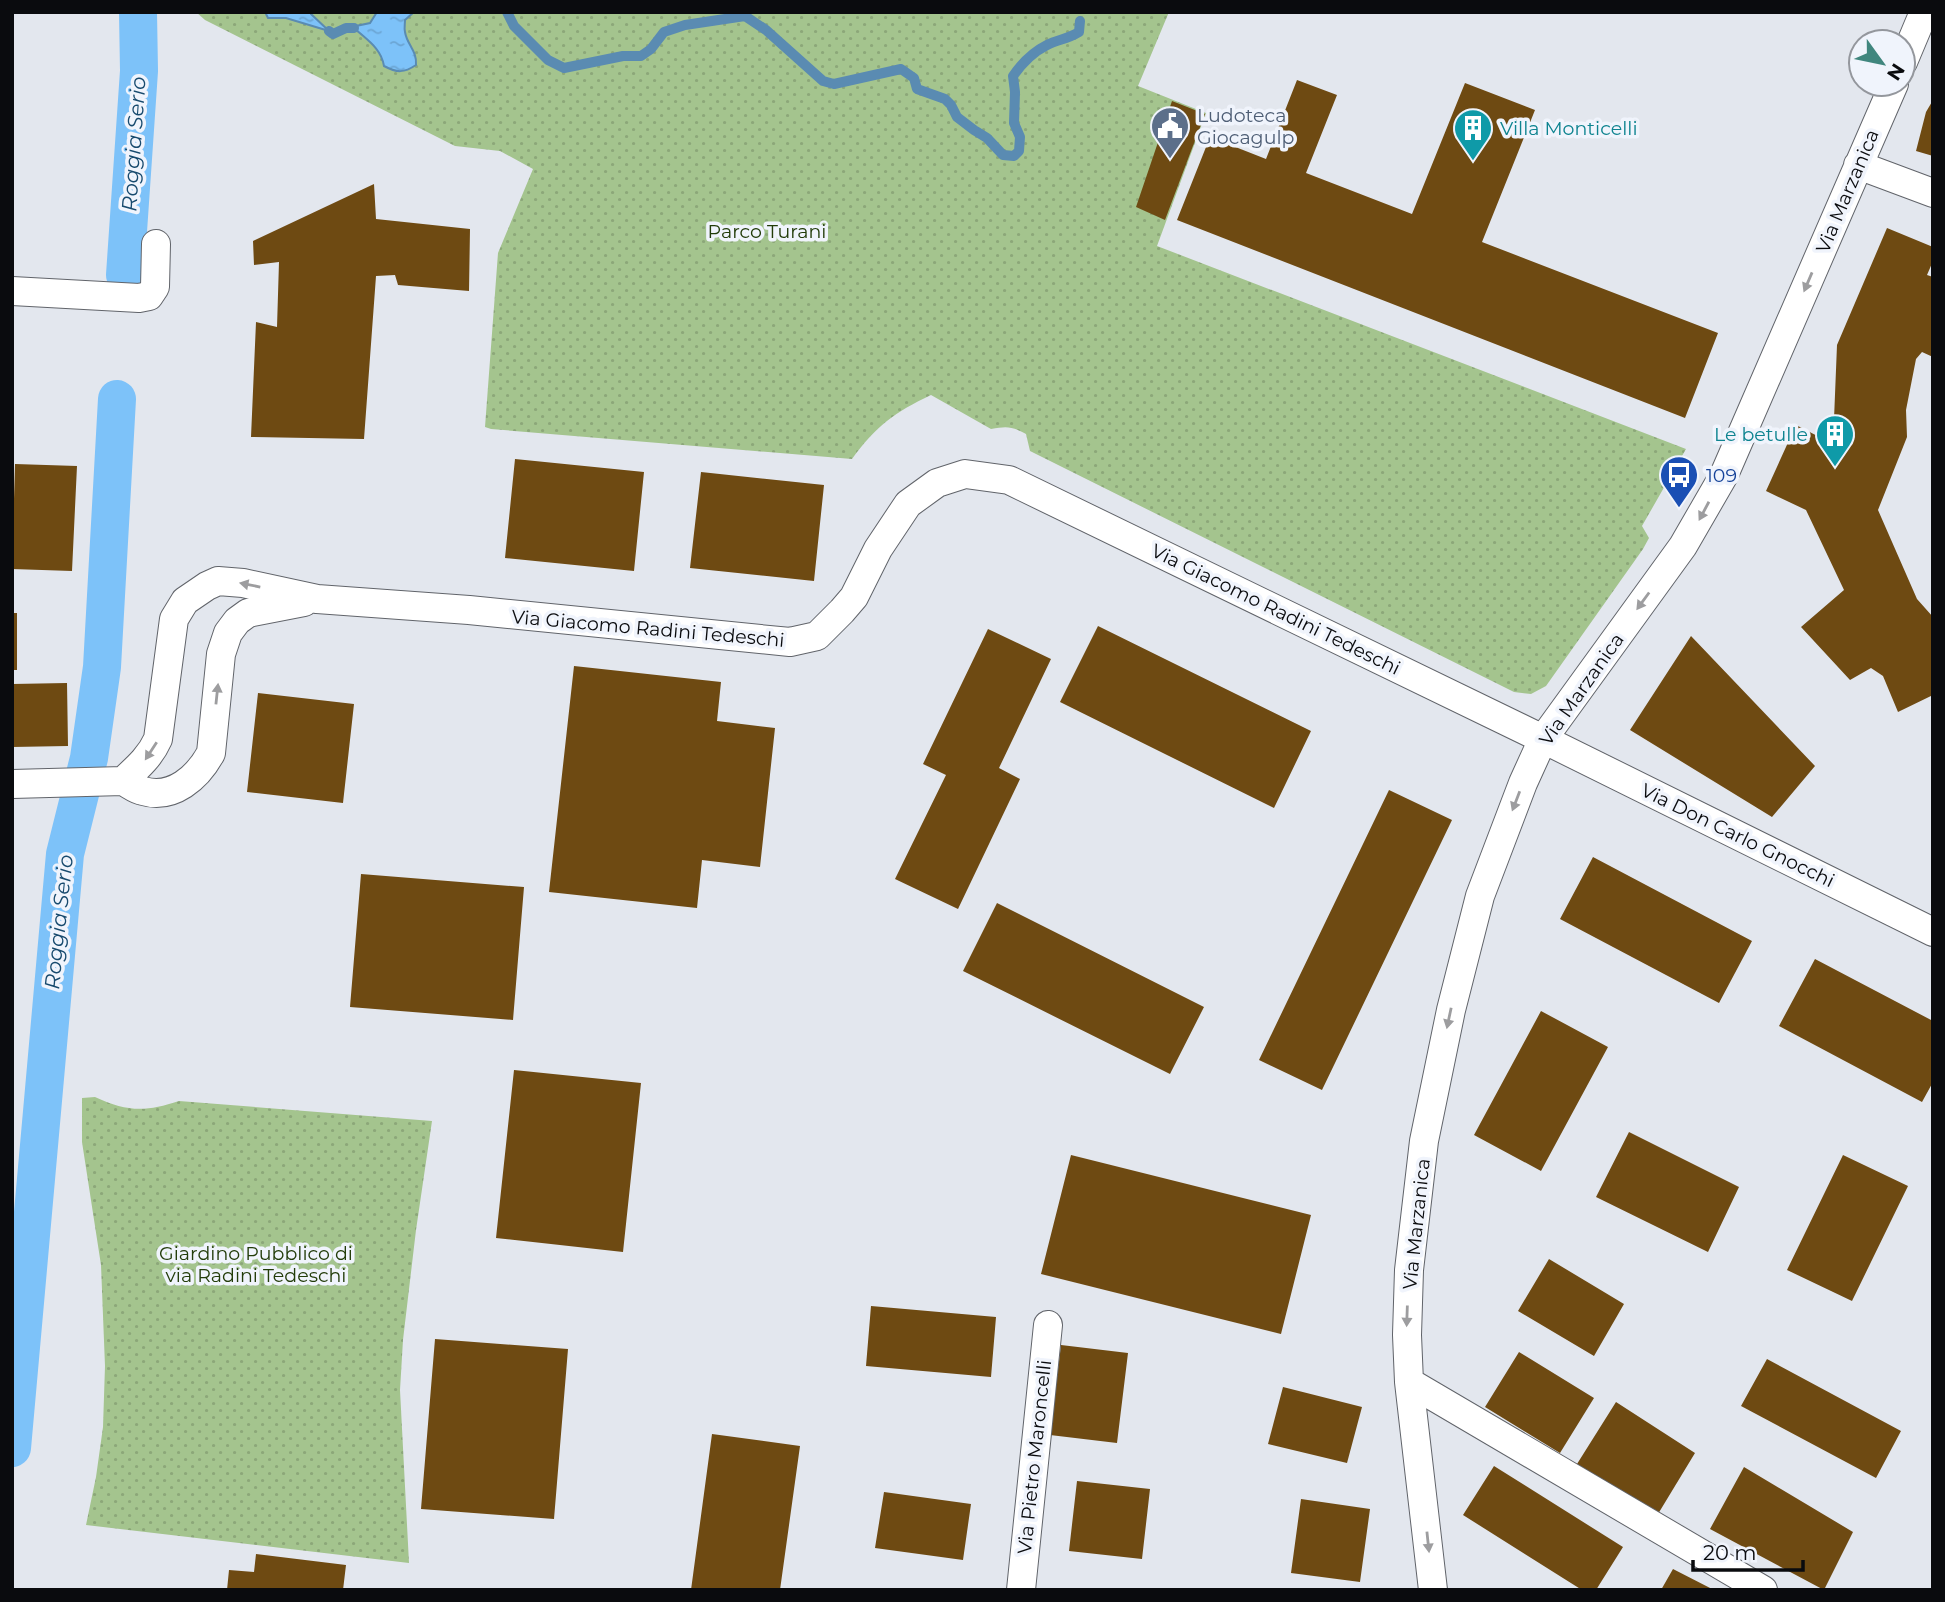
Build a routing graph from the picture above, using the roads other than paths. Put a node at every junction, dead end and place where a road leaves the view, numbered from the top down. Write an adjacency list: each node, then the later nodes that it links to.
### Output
1 (1924, 12): 2 (street)
2 (1917, 29)
3 (1888, 98): 4 (street, Via Marzanica)
4 (1858, 166): 5 (street); 9 (street, Via Marzanica, one-way to 9)
5 (1933, 193)
6 (156, 244): 7 (street)
7 (12, 291)
8 (317, 599): 9 (street, Via Giacomo Radini Tedeschi); 10 (street, Via Giacomo Radini Tedeschi, one-way to 8); 10 (street, Via Giacomo Radini Tedeschi, one-way to 10)
9 (1543, 739): 12 (street, Via Don Carlo Gnocchi); 14 (street, Via Marzanica, one-way to 14)
10 (123, 781): 11 (street)
11 (21, 784)
12 (1933, 932)
13 (1048, 1325): 15 (street, Via Pietro Maroncelli)
14 (1409, 1382): 16 (street, Via Marzanica, one-way to 16); 17 (street)
15 (1021, 1590)
16 (1433, 1590)
17 (1763, 1590)

